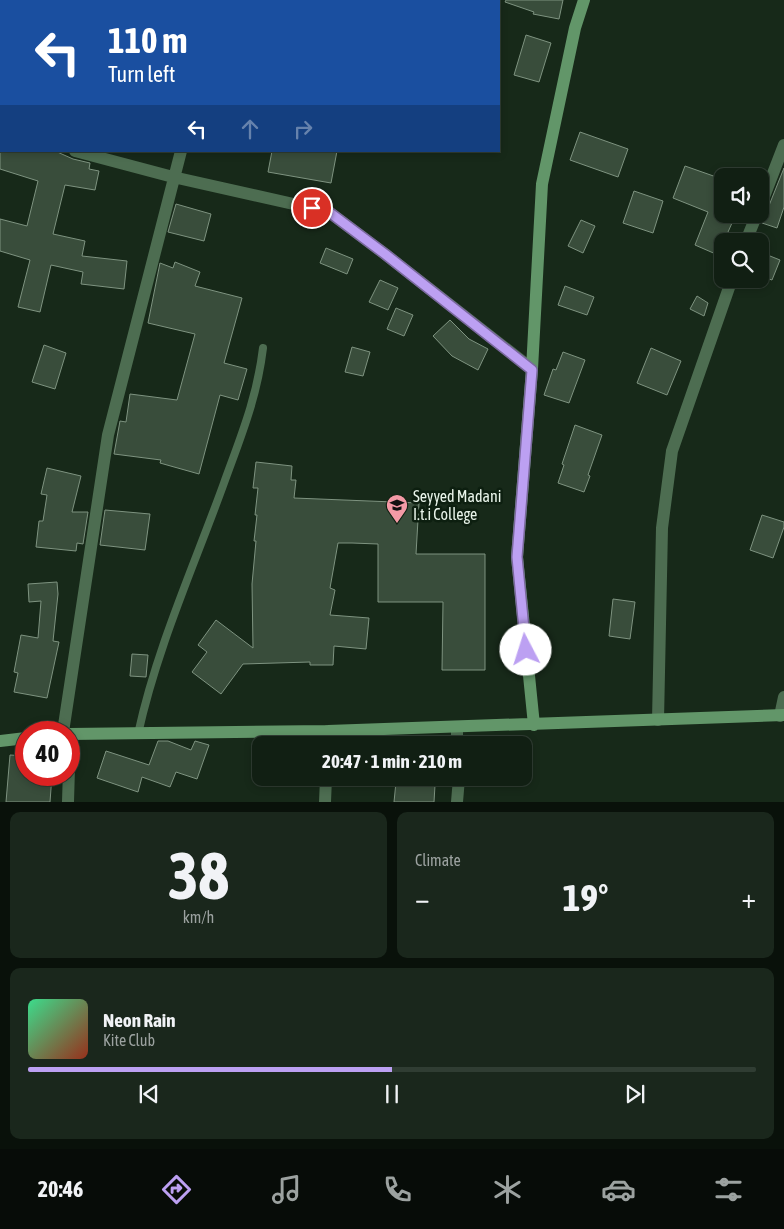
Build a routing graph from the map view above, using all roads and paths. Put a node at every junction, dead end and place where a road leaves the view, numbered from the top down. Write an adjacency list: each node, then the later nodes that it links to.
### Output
1 (584, 0): 9 (street)
2 (784, 146): 6 (street)
3 (79, 152): 5 (street)
4 (180, 152): 5 (street)
5 (173, 177): 9 (street); 13 (street)
6 (769, 184)
7 (729, 288): 12 (street)
8 (263, 348): 18 (lane)
9 (532, 370): 14 (street)
10 (784, 697): 11 (street)
11 (782, 716): 12 (street)
12 (658, 720): 14 (street)
13 (69, 721)
14 (534, 725): 15 (street)
15 (457, 727): 16 (street); 20 (street)
16 (328, 731): 18 (street); 19 (street)
17 (80, 734): 18 (street)
18 (138, 734)
19 (328, 736)
20 (458, 736)
21 (15, 739): 22 (street)
22 (0, 741)
23 (68, 786): 26 (street)
24 (326, 786): 27 (street)
25 (458, 786): 28 (street)
26 (68, 802)
27 (325, 802)
28 (457, 802)

